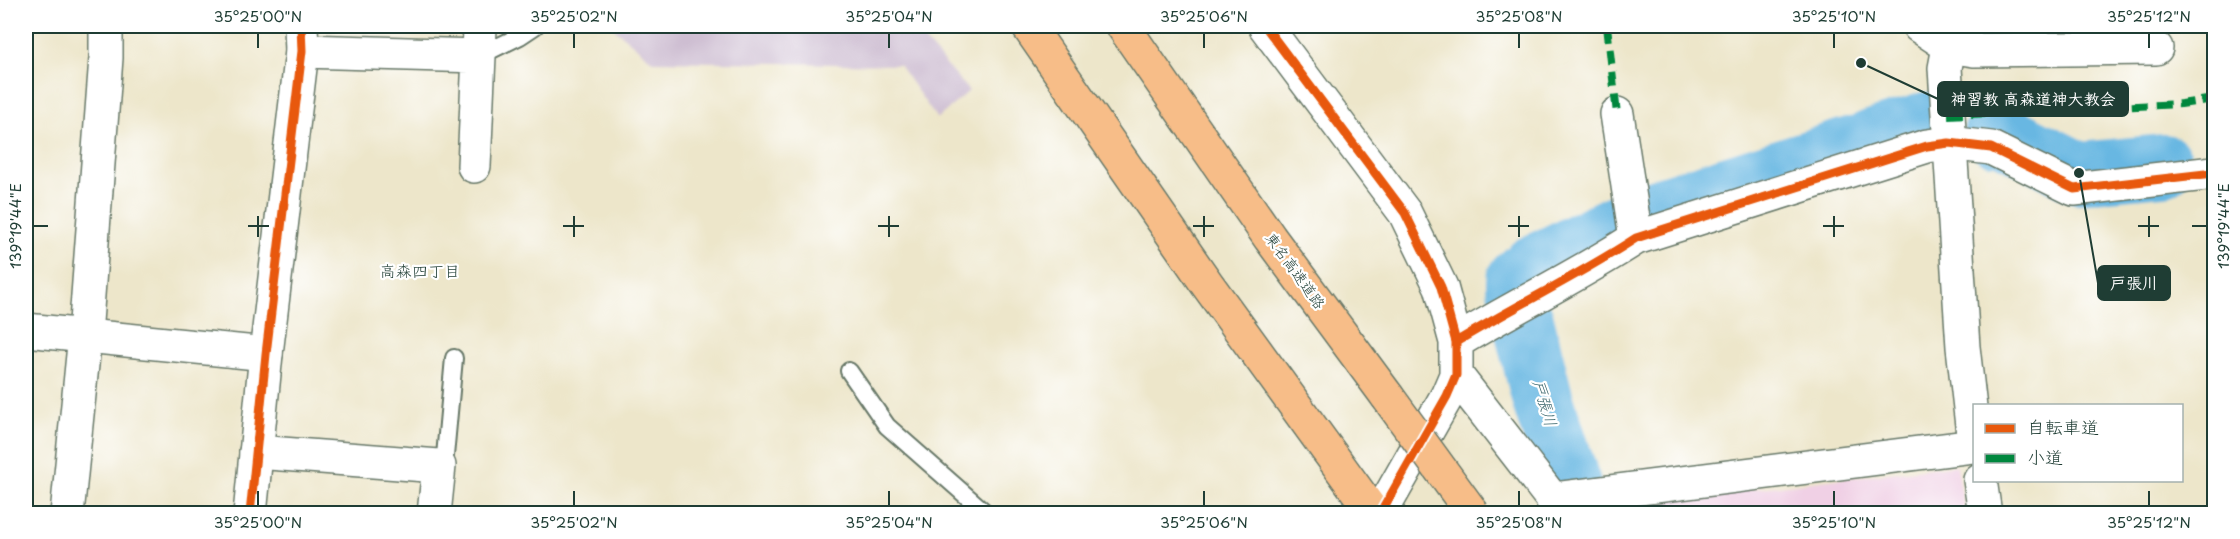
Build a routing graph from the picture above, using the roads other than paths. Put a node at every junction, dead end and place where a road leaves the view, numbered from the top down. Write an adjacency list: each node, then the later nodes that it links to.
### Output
1 (106, 26): 17 (street)
2 (535, 26): 9 (lane)
3 (1028, 26): 33 (highway)
4 (1123, 26): 35 (highway, 東名高速道路, bridge)
5 (1265, 26): 18 (street)
6 (1919, 26): 7 (street)
7 (1951, 36): 10 (street); 12 (street)
8 (301, 38): 9 (street); 19 (street)
9 (479, 41): 13 (street)
10 (2156, 48)
11 (1617, 114): 15 (street)
12 (1949, 143): 14 (street); 15 (street); 23 (street)
13 (474, 166)
14 (2214, 173)
15 (1636, 238): 18 (street)
16 (26, 330): 17 (street)
17 (85, 335): 19 (street); 29 (street)
18 (1456, 342): 22 (street)
19 (266, 354): 25 (street)
20 (454, 358): 26 (lane)
21 (849, 371): 32 (lane)
22 (1456, 375): 28 (street); 34 (street)
23 (1973, 436)
24 (1973, 445): 28 (street)
25 (256, 452): 26 (street); 30 (street)
26 (439, 466): 31 (street)
27 (1980, 482): 36 (street)
28 (1558, 506)
29 (67, 513)
30 (250, 513)
31 (434, 513)
32 (987, 513)
33 (1374, 513)
34 (1380, 513)
35 (1473, 513)
36 (1985, 513)

